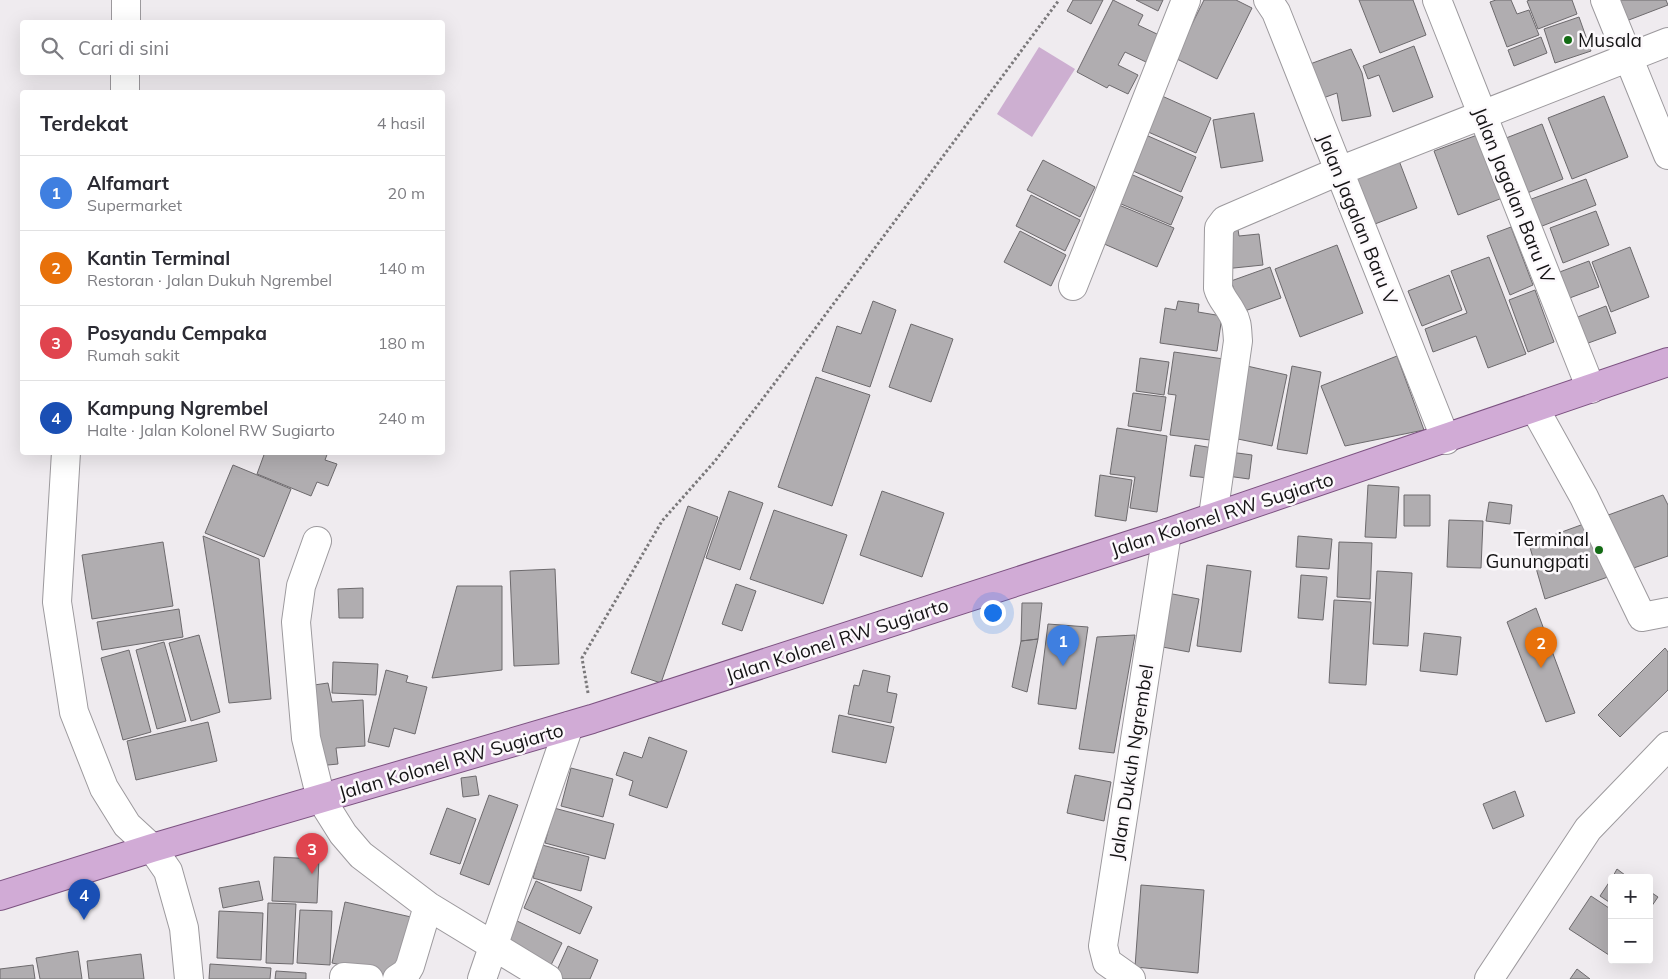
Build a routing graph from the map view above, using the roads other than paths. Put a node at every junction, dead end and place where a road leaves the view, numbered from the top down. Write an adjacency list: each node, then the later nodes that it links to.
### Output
1 (126, 0): 6 (street)
2 (1186, 0): 14 (street)
3 (1268, 0): 13 (street, Jalan Jagalan Baru V)
4 (1436, 0): 11 (street, Jalan Jagalan Baru IV)
5 (1605, 0): 8 (street)
6 (126, 20)
7 (1668, 42): 8 (street)
8 (1629, 57): 11 (street); 12 (street)
9 (125, 75): 10 (street)
10 (125, 90)
11 (1482, 114): 13 (street); 16 (street, Jalan Jagalan Baru IV)
12 (1668, 155)
13 (1339, 171): 18 (street, Jalan Jagalan Baru V); 20 (street)
14 (1073, 286)
15 (1668, 362): 16 (main road, Jalan Kolonel RW Sugiarto)
16 (1591, 389): 17 (main road, Jalan Kolonel RW Sugiarto)
17 (1535, 409): 18 (main road, Jalan Kolonel RW Sugiarto); 23 (street)
18 (1446, 440): 20 (main road, Jalan Kolonel RW Sugiarto)
19 (66, 455): 27 (street)
20 (1213, 516): 21 (main road, Jalan Kolonel RW Sugiarto)
21 (1167, 533): 24 (main road, Jalan Kolonel RW Sugiarto); 35 (street, Jalan Dukuh Ngrembel)
22 (317, 541): 26 (street)
23 (1668, 612)
24 (581, 723): 26 (main road, Jalan Kolonel RW Sugiarto); 30 (street)
25 (1668, 746): 36 (street)
26 (320, 799): 27 (main road, Jalan Kolonel RW Sugiarto); 29 (street)
27 (152, 848): 28 (main road, Jalan Kolonel RW Sugiarto); 31 (street)
28 (0, 896)
29 (428, 906): 30 (street); 32 (street)
30 (493, 946): 33 (street); 34 (street)
31 (189, 979)
32 (397, 979)
33 (482, 979)
34 (548, 979)
35 (1131, 979)
36 (1489, 979)

